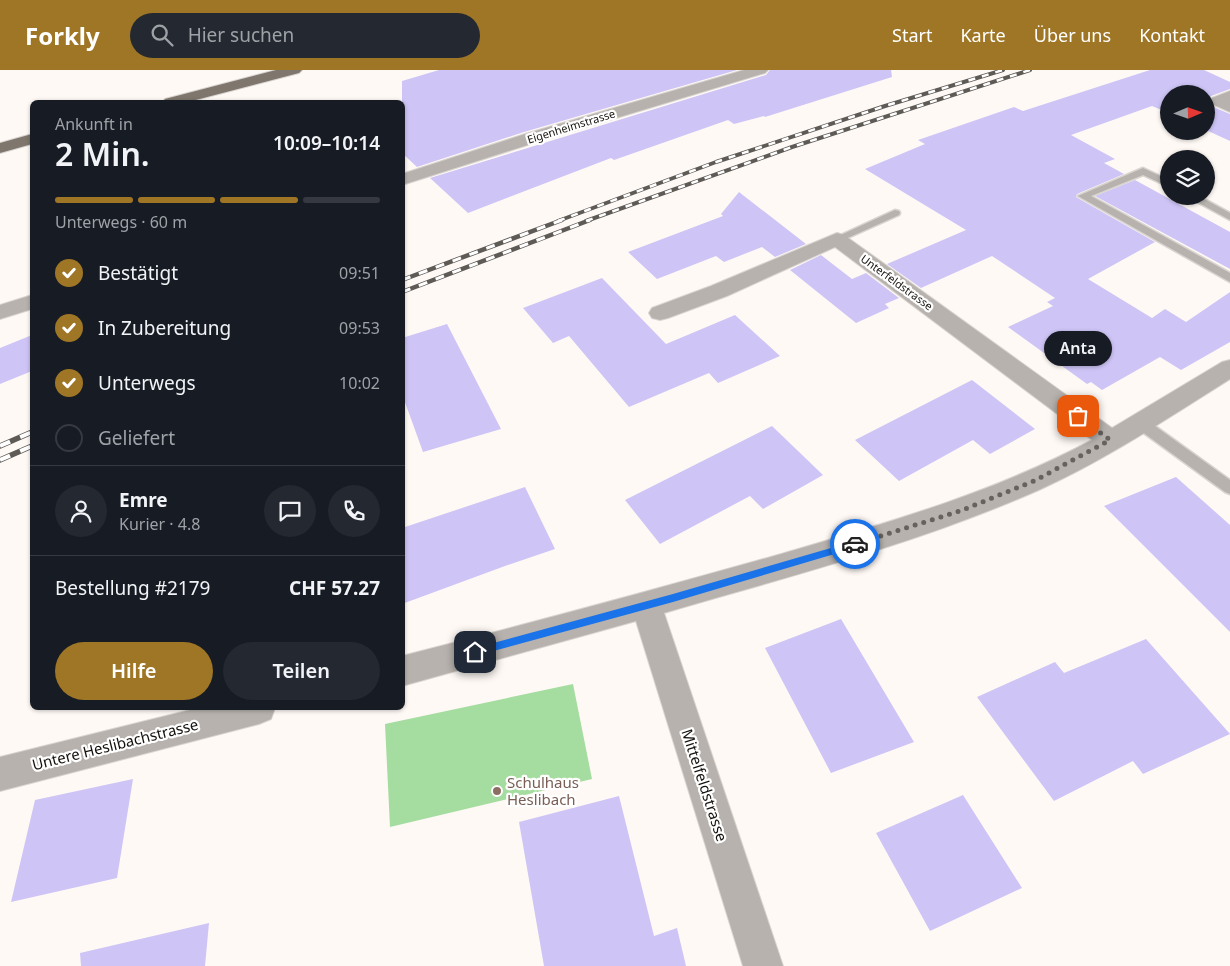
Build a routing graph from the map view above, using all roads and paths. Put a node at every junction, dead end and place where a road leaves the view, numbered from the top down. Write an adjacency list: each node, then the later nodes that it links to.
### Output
1 (294, 70): 5 (main road)
2 (760, 70): 3 (street, Eigenheimstrasse)
3 (738, 72): 9 (street, Eigenheimstrasse)
4 (1230, 96): 6 (street)
5 (178, 100)
6 (1230, 107)
7 (30, 140): 8 (main road)
8 (0, 148)
9 (405, 179)
10 (1160, 179): 15 (lane)
11 (1208, 205): 13 (lane)
12 (895, 213): 14 (lane)
13 (1230, 217)
14 (838, 239): 18 (street); 21 (street, Unterfeldstrasse)
15 (1230, 278)
16 (30, 303): 17 (street)
17 (0, 312)
18 (660, 313)
19 (1230, 368): 20 (street)
20 (1139, 422): 21 (street); 22 (lane)
21 (1110, 440): 23 (street)
22 (1230, 488)
23 (646, 605): 24 (street); 27 (street, Mittelfeldstrasse)
24 (405, 670)
25 (251, 710): 26 (street, Untere Heslibachstrasse)
26 (0, 774)
27 (763, 966)

